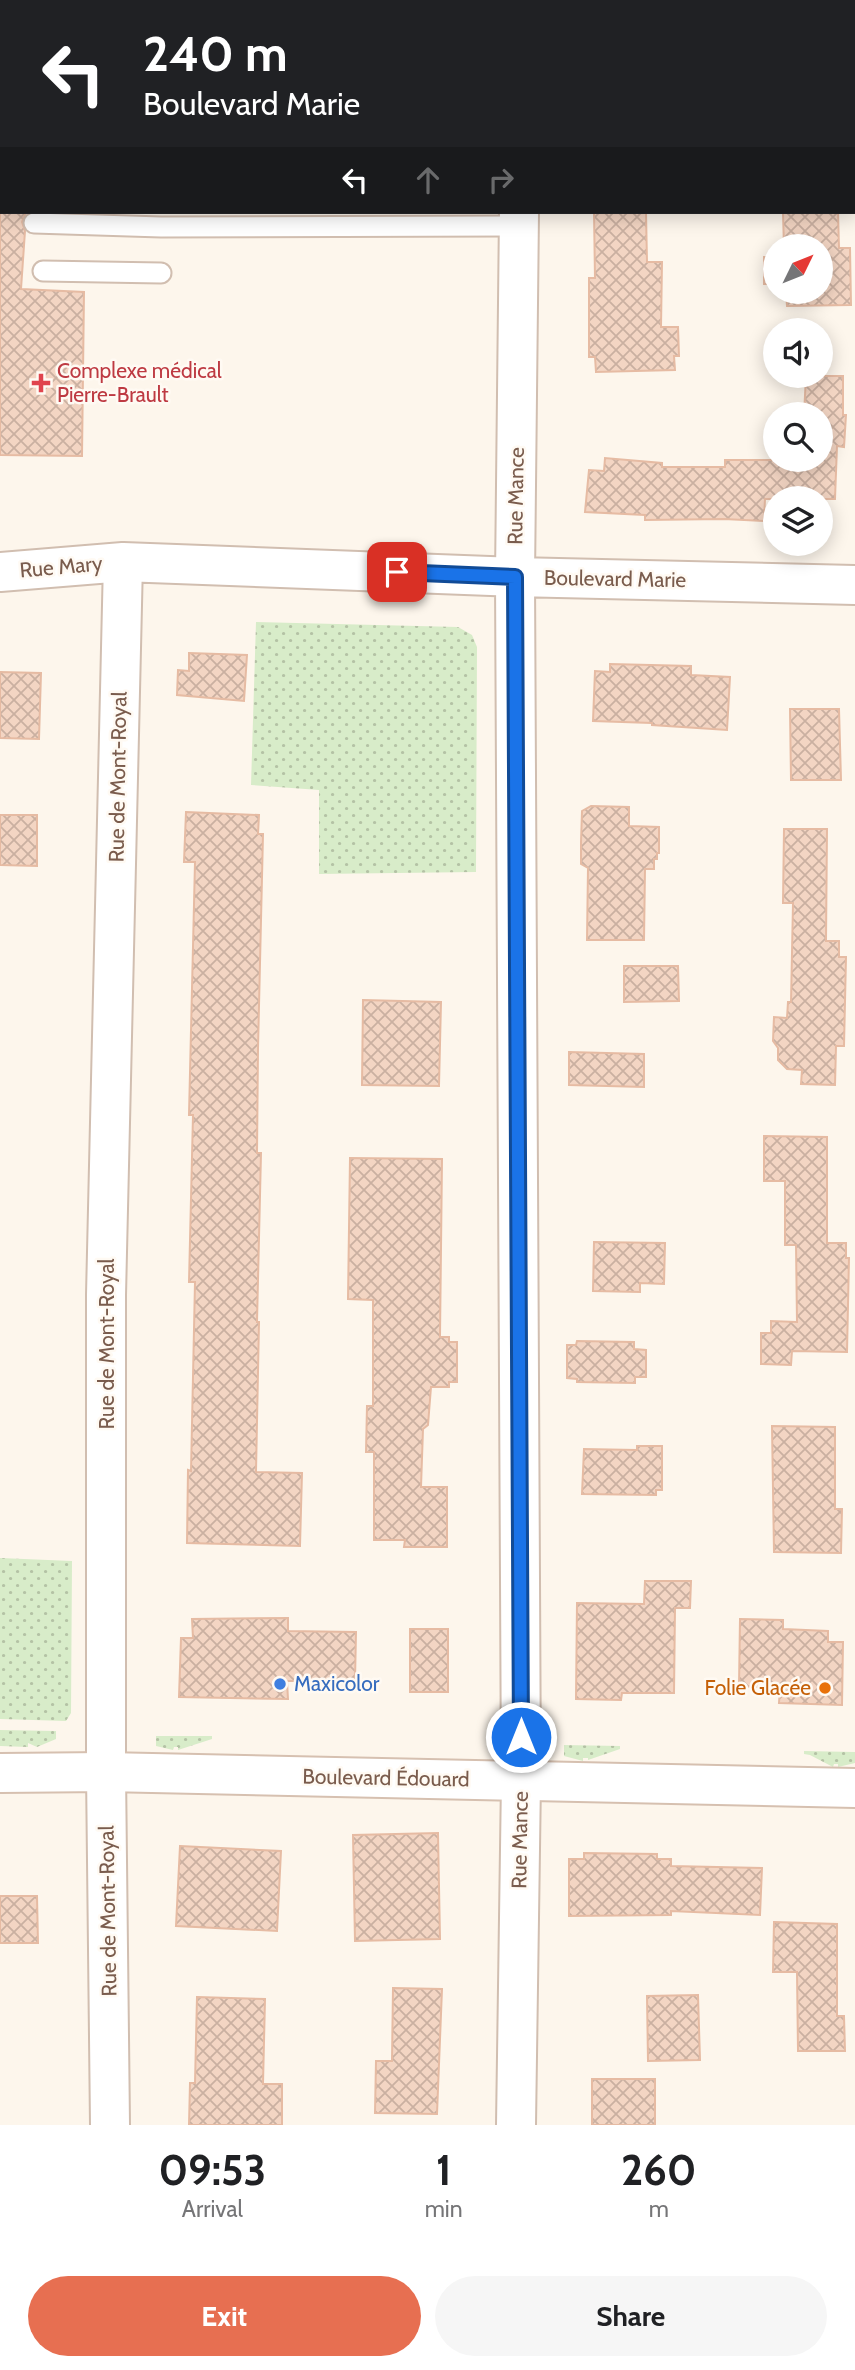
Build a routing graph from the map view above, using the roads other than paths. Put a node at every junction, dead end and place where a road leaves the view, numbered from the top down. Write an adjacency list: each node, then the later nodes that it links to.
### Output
1 (519, 219): 2 (lane); 7 (street, Rue Mance)
2 (34, 223)
3 (43, 271): 4 (lane)
4 (160, 274)
5 (122, 562): 6 (street, Rue Mary); 7 (street, Boulevard Marie); 9 (street, Rue de Mont-Royal)
6 (0, 572)
7 (515, 577): 8 (street, Boulevard Marie); 11 (street, Rue Mance)
8 (855, 585)
9 (106, 1772): 10 (street, Boulevard Édouard); 11 (street, Boulevard Édouard); 13 (street, Rue de Mont-Royal)
10 (0, 1773)
11 (522, 1780): 12 (street, Boulevard Édouard); 14 (street, Rue Mance)
12 (855, 1788)
13 (110, 2125)
14 (516, 2125)

